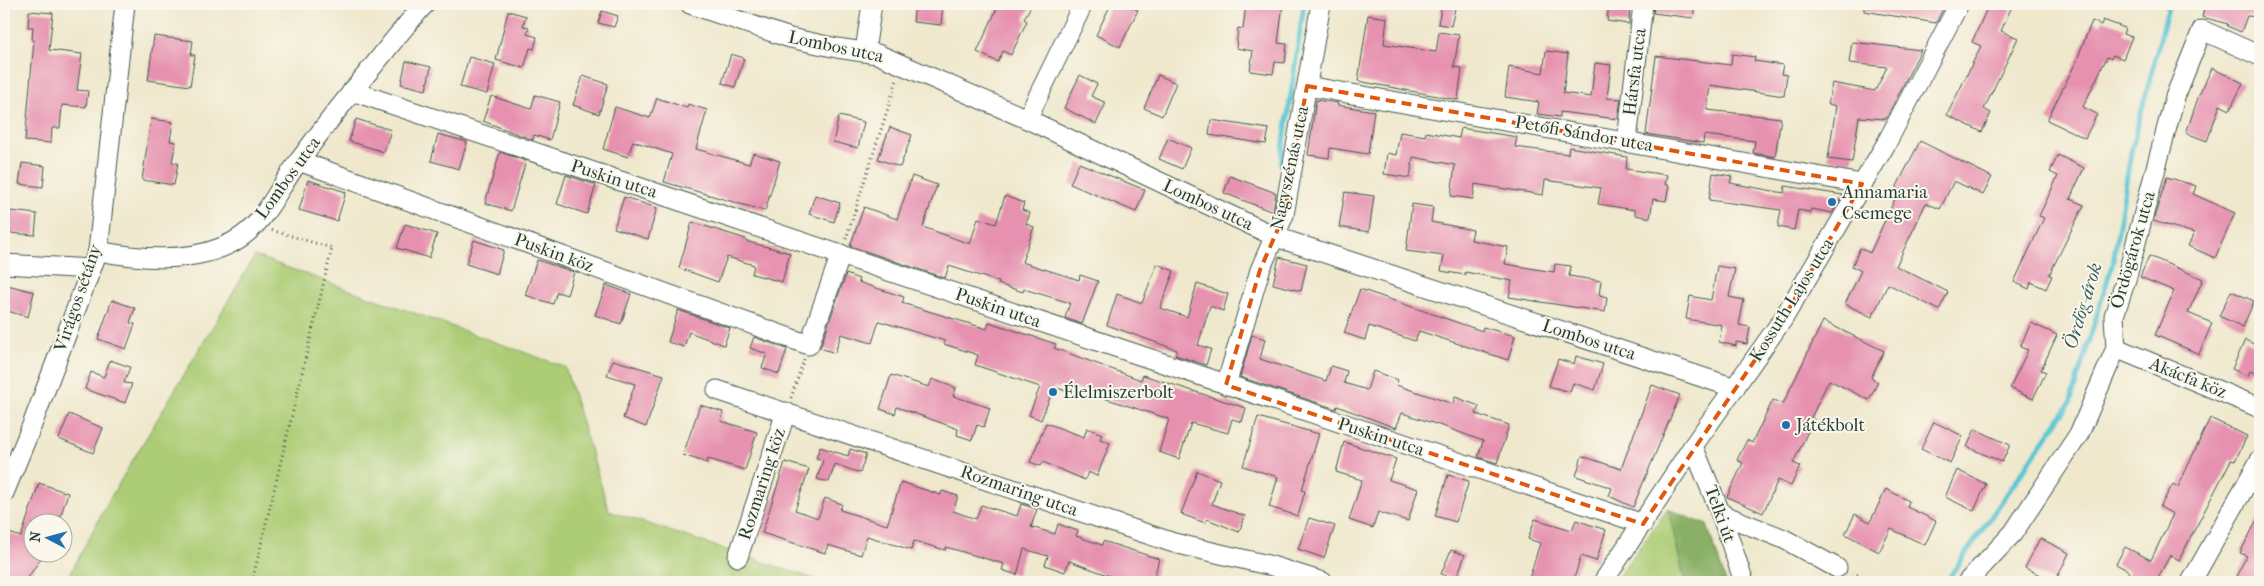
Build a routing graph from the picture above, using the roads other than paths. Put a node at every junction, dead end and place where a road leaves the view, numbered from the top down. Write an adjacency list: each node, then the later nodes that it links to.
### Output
1 (125, 4): 18 (street, Virágos sétány)
2 (425, 4): 12 (street, Lombos utca)
3 (690, 4): 9 (street, Lombos utca)
4 (872, 4): 9 (street)
5 (1083, 4): 13 (street)
6 (1321, 4): 11 (street, Nagyszénás utca)
7 (1643, 4): 14 (street, Hársfa utca)
8 (1960, 4): 16 (street, Kossuth Lajos utca)
9 (865, 51): 13 (street, Lombos utca)
10 (2260, 56): 22 (street, Ördögárok utca)
11 (1307, 86): 14 (street, Petőfi Sándor utca); 17 (street, Nagyszénás utca)
12 (352, 91): 15 (street, Lombos utca); 19 (street, Puskin utca)
13 (1027, 119): 17 (street, Lombos utca)
14 (1627, 141): 16 (street, Petőfi Sándor utca)
15 (299, 161): 18 (street, Lombos utca); 19 (street, Puskin köz)
16 (1862, 184): 24 (street, Kossuth Lajos utca)
17 (1276, 237): 23 (street, Nagyszénás utca); 24 (street, Lombos utca)
18 (98, 251): 21 (street, Virágos sétány)
19 (841, 254): 23 (street, Puskin utca)
20 (4, 264): 21 (street)
21 (90, 268): 30 (street, Virágos sétány)
22 (2116, 348): 26 (street, Akácfa köz); 38 (street, Ördögárok utca)
23 (1226, 385): 32 (street, Puskin utca)
24 (1735, 388): 28 (street, Kossuth Lajos utca)
25 (717, 390): 27 (street, Rozmaring utca)
26 (2260, 408)
27 (786, 412): 33 (street, Rozmaring köz); 35 (street, Rozmaring utca)
28 (1693, 446): 31 (street, Telki út); 32 (street, Kossuth Lajos utca)
29 (2260, 460): 39 (street)
30 (4, 493)
31 (1721, 514): 34 (street); 37 (street, Telki út)
32 (1643, 524): 36 (street, Kossuth Lajos utca)
33 (738, 557)
34 (1837, 568)
35 (1323, 582)
36 (1603, 582)
37 (1744, 582)
38 (1967, 582)
39 (2191, 582)

